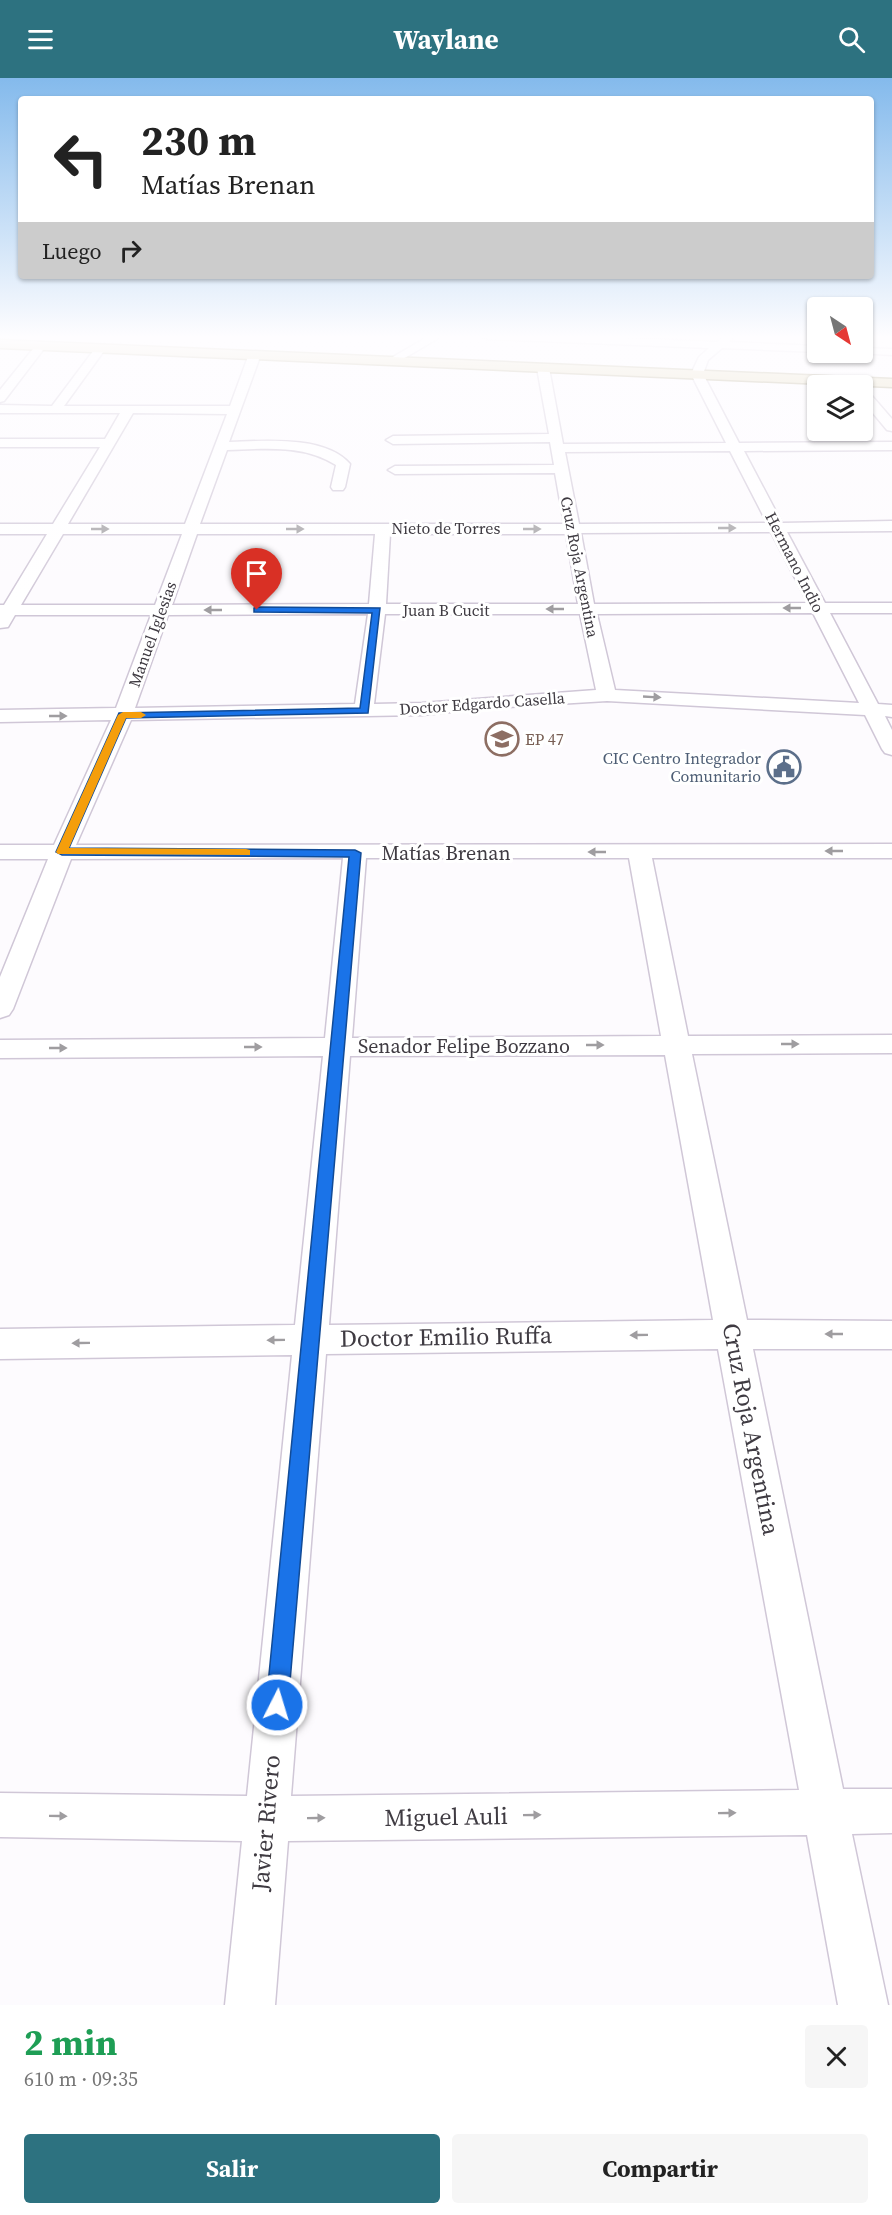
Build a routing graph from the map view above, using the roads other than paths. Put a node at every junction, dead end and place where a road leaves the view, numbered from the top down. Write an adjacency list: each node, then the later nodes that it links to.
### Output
1 (120, 426): 6 (street)
2 (228, 426): 9 (street, Manuel Iglesias)
3 (554, 426): 7 (street, Cruz Roja Argentina)
4 (723, 426): 11 (street, Hermano Indio)
5 (393, 440): 7 (street)
6 (110, 443): 8 (street); 16 (street)
7 (557, 443): 11 (street); 12 (street, Cruz Roja Argentina)
8 (1, 444)
9 (221, 446): 14 (street); 20 (street, Manuel Iglesias)
10 (892, 446): 11 (street)
11 (735, 448): 18 (street, Hermano Indio)
12 (562, 469): 13 (street); 21 (street, Cruz Roja Argentina)
13 (395, 470)
14 (338, 487)
15 (892, 526): 18 (street, Nieto de Torres)
16 (58, 528): 19 (street, Nieto de Torres); 20 (street, Nieto de Torres, one-way to 20); 25 (street)
17 (383, 528): 20 (street, Nieto de Torres, one-way to 17); 21 (street, Nieto de Torres, one-way to 21); 27 (street)
18 (777, 528): 21 (street, Nieto de Torres, one-way to 18); 22 (street, Hermano Indio)
19 (0, 529)
20 (191, 529): 26 (street, Manuel Iglesias)
21 (572, 529): 24 (street, Cruz Roja Argentina)
22 (818, 608): 23 (street, Juan B Cucit); 24 (street, Juan B Cucit, one-way to 24); 31 (street, Hermano Indio)
23 (892, 608)
24 (587, 609): 27 (street, Juan B Cucit, one-way to 27); 29 (street, Cruz Roja Argentina)
25 (4, 610): 26 (street, Juan B Cucit); 28 (street)
26 (161, 610): 27 (street, Juan B Cucit, one-way to 26); 33 (street, Manuel Iglesias)
27 (377, 610): 30 (street)
28 (0, 626)
29 (607, 695): 30 (street, Doctor Edgardo Casella); 31 (street, Doctor Edgardo Casella, one-way to 31)
30 (364, 711): 33 (street, Doctor Edgardo Casella)
31 (872, 711): 32 (street, Doctor Edgardo Casella); 35 (street, Hermano Indio)
32 (892, 711)
33 (123, 715): 34 (street, Doctor Edgardo Casella, one-way to 33); 38 (street, Manuel Iglesias)
34 (0, 716)
35 (892, 749)
36 (892, 851): 39 (street, Matías Brenan, one-way to 39)
37 (0, 852): 38 (street, Matías Brenan)
38 (62, 852): 40 (street, Matías Brenan); 41 (street, Manuel Iglesias)
39 (639, 852): 40 (street, Matías Brenan, one-way to 40); 43 (street, Cruz Roja Argentina)
40 (355, 853): 44 (street, Javier Rivero)
41 (0, 1009)
42 (892, 1044): 43 (street, Senador Felipe Bozzano, one-way to 42)
43 (676, 1045): 44 (street, Senador Felipe Bozzano, one-way to 43); 46 (street, Cruz Roja Argentina)
44 (338, 1047): 45 (street, Senador Felipe Bozzano, one-way to 44); 48 (street, Javier Rivero)
45 (0, 1049)
46 (733, 1334): 47 (street, Doctor Emilio Ruffa, one-way to 46); 48 (street, Doctor Emilio Ruffa, one-way to 48); 51 (street, Cruz Roja Argentina)
47 (892, 1335)
48 (310, 1339): 49 (street, Doctor Emilio Ruffa, one-way to 49); 53 (street, Javier Rivero)
49 (0, 1344)
50 (892, 1811): 51 (street, Miguel Auli)
51 (825, 1812): 53 (street, Miguel Auli, one-way to 51); 55 (street, Cruz Roja Argentina)
52 (0, 1815): 53 (street, Miguel Auli, one-way to 53)
53 (267, 1819): 54 (street, Javier Rivero)
54 (250, 2005)
55 (863, 2005)

